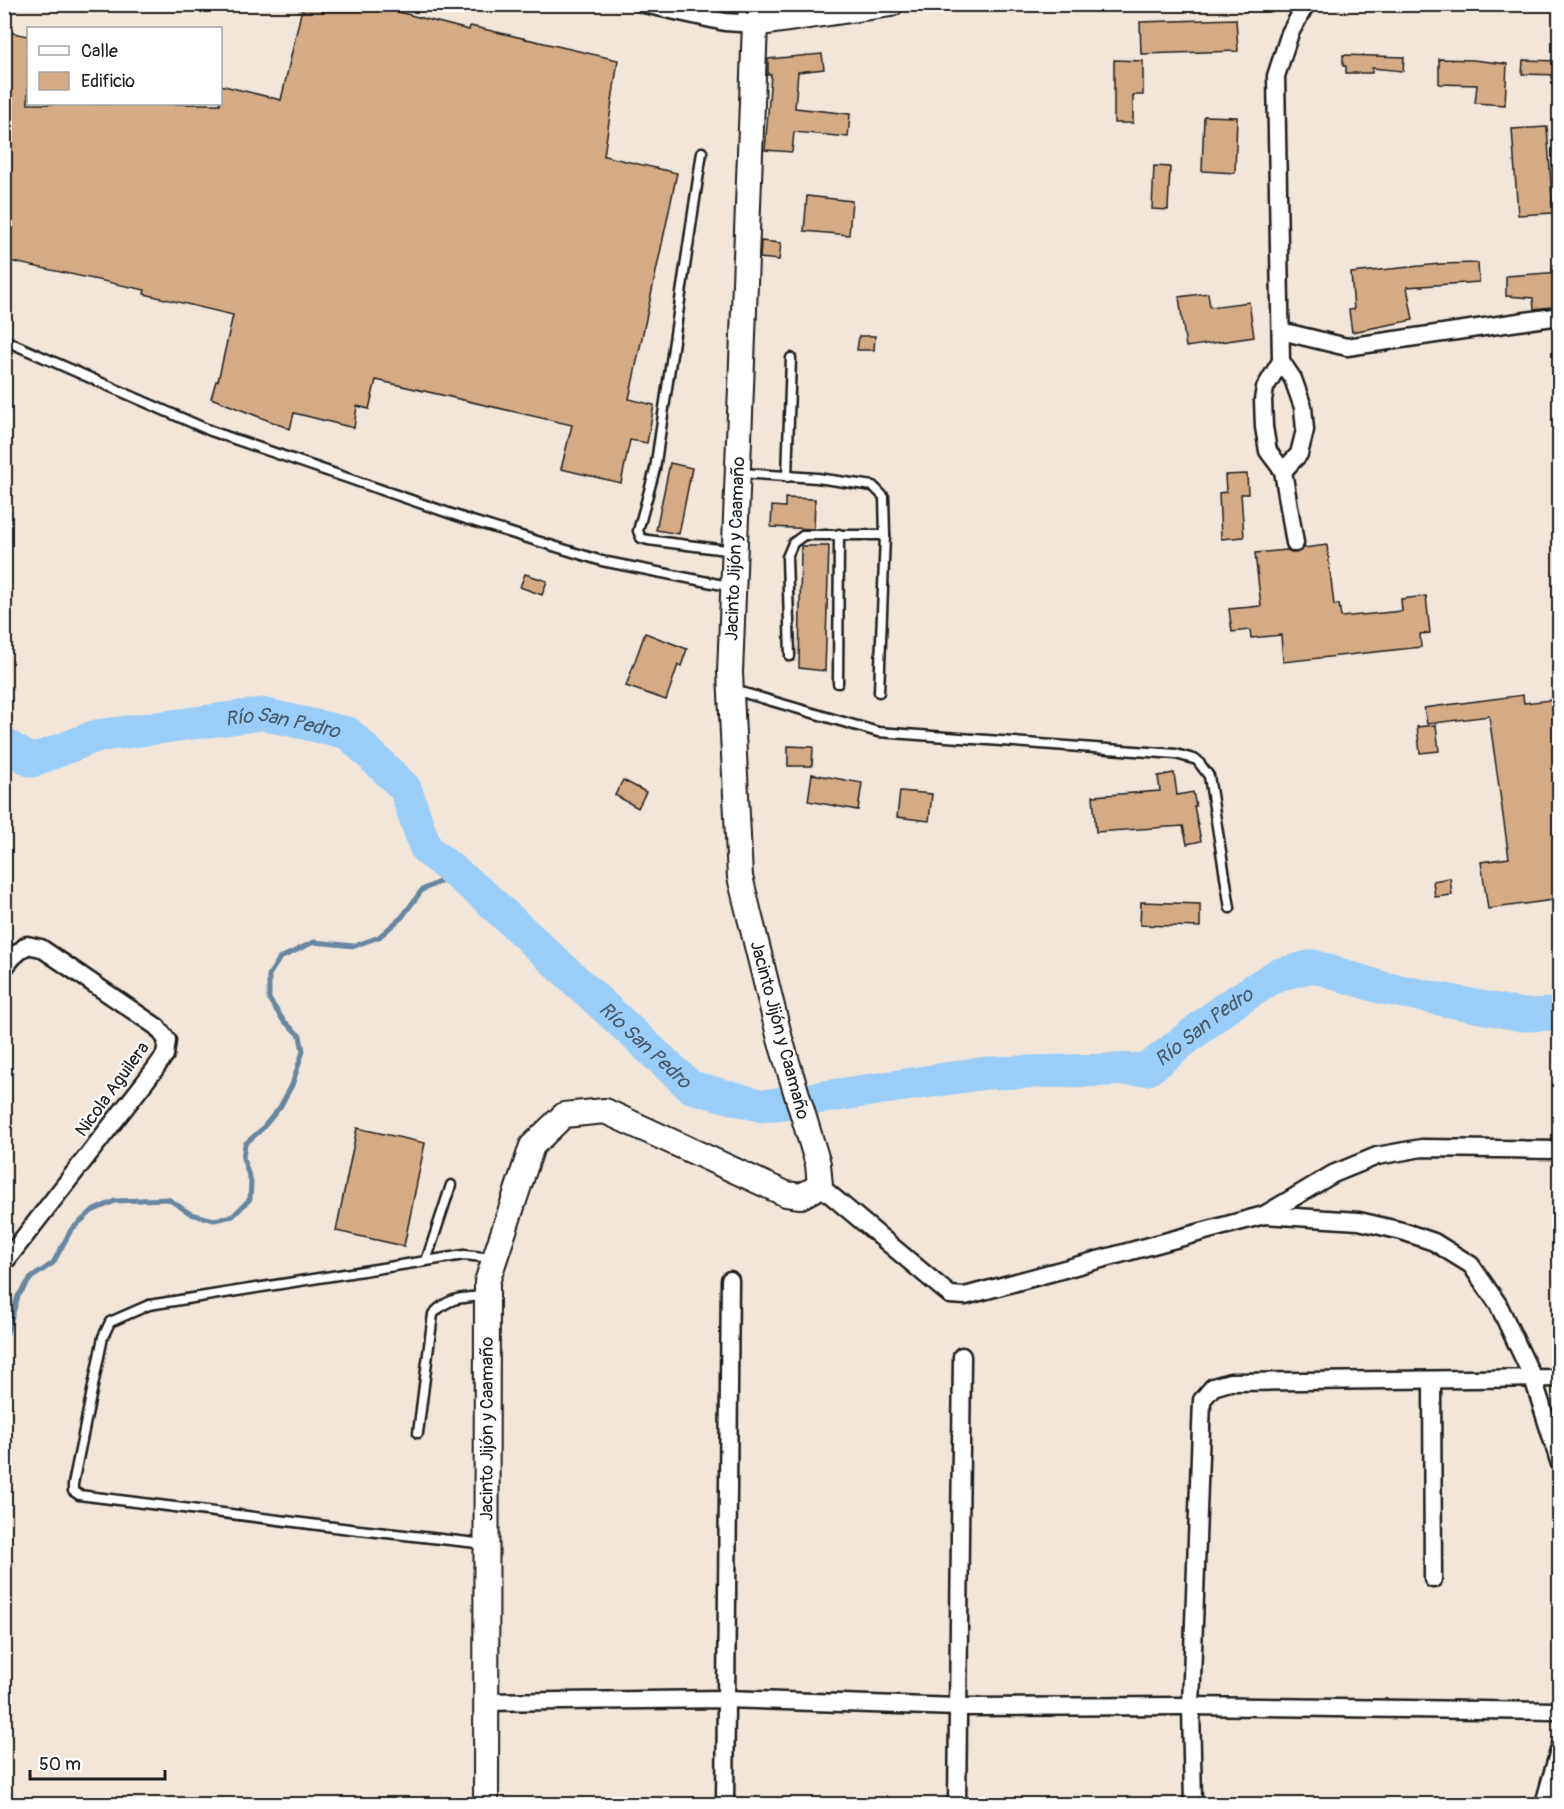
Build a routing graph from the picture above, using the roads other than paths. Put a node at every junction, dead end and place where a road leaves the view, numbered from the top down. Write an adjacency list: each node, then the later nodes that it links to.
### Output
1 (644, 4): 4 (street)
2 (891, 4): 4 (street)
3 (1306, 4): 7 (street)
4 (750, 14): 12 (street, Jacinto Jijón y Caamaño)
5 (702, 152): 17 (lane)
6 (1560, 316): 7 (street)
7 (1281, 331): 10 (street)
8 (4, 340): 18 (lane)
9 (791, 358): 13 (lane)
10 (1281, 361): 11 (street); 11 (street)
11 (1283, 471): 16 (street)
12 (737, 472): 13 (lane); 17 (street, Jacinto Jijón y Caamaño)
13 (787, 477): 15 (lane)
14 (839, 534): 15 (lane); 19 (lane); 20 (lane)
15 (885, 535): 22 (lane)
16 (1295, 543)
17 (734, 552): 18 (street, Jacinto Jijón y Caamaño)
18 (733, 587): 21 (street, Jacinto Jijón y Caamaño)
19 (790, 656)
20 (838, 683)
21 (730, 689): 23 (lane); 26 (street, Jacinto Jijón y Caamaño)
22 (879, 692)
23 (1230, 908)
24 (4, 968): 31 (street, Nicola Aguilera)
25 (1560, 1150): 28 (street)
26 (819, 1175): 28 (street); 29 (street, Jacinto Jijón y Caamaño)
27 (451, 1185): 30 (lane)
28 (1264, 1215): 35 (street)
29 (495, 1259): 30 (lane); 33 (street, Jacinto Jijón y Caamaño)
30 (426, 1261): 40 (lane)
31 (4, 1263)
32 (730, 1280): 42 (street)
33 (487, 1296): 38 (lane); 40 (street, Jacinto Jijón y Caamaño)
34 (962, 1356): 45 (street)
35 (1533, 1378): 36 (street); 37 (street); 39 (street)
36 (1560, 1378)
37 (1432, 1380): 41 (street); 44 (street)
38 (418, 1433)
39 (1558, 1457)
40 (486, 1544): 43 (street, Jacinto Jijón y Caamaño)
41 (1433, 1579)
42 (726, 1699): 43 (street); 45 (street); 49 (street)
43 (486, 1702): 48 (street, Jacinto Jijón y Caamaño)
44 (1191, 1706): 45 (street); 46 (street); 51 (street)
45 (957, 1707): 50 (street)
46 (1560, 1711)
47 (1560, 1747): 52 (street)
48 (486, 1804)
49 (725, 1804)
50 (957, 1804)
51 (1193, 1804)
52 (1544, 1804)

